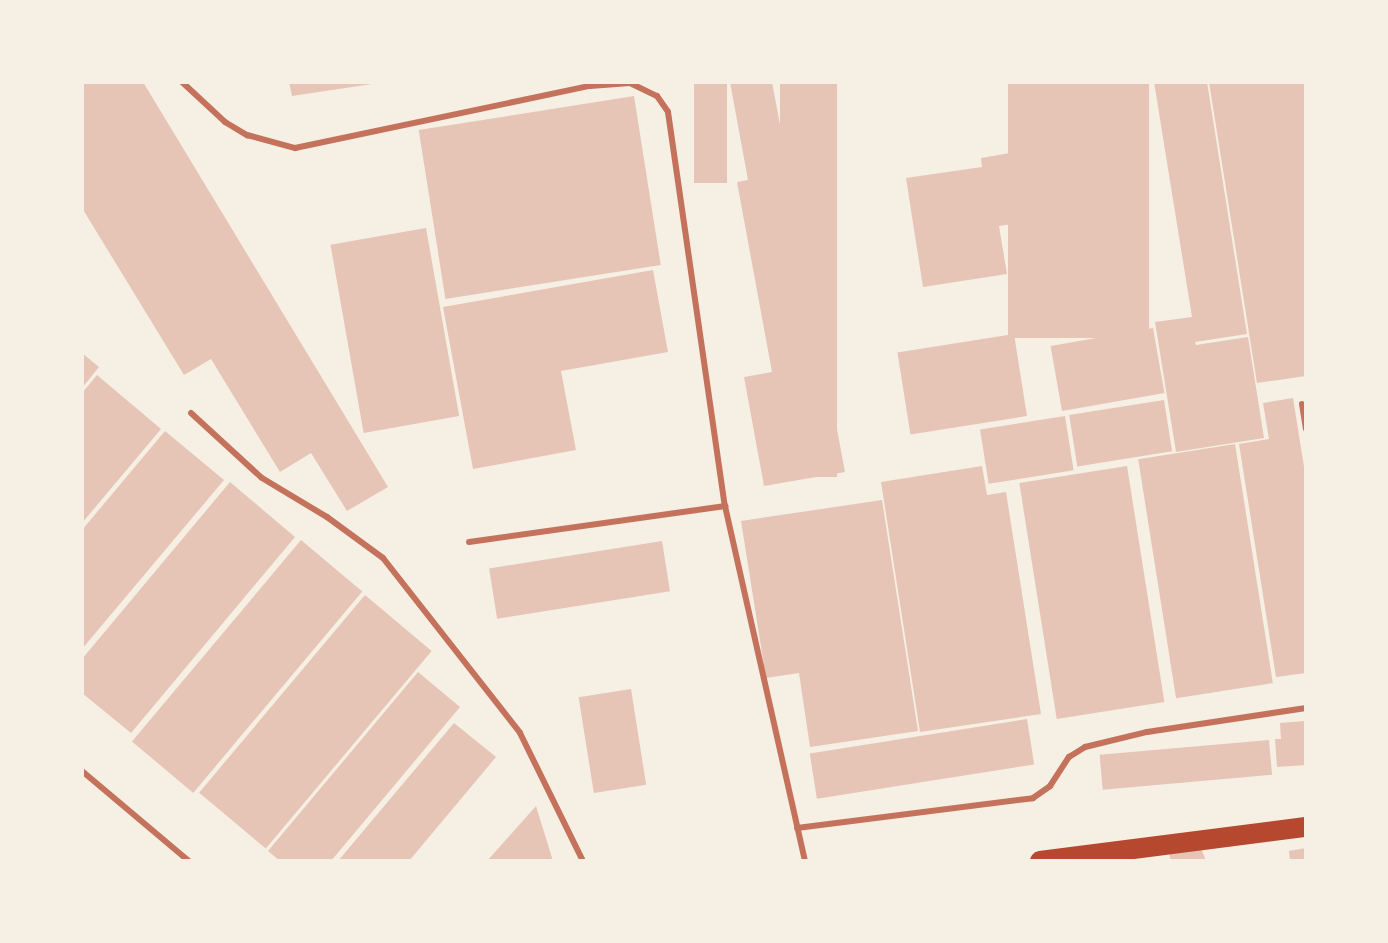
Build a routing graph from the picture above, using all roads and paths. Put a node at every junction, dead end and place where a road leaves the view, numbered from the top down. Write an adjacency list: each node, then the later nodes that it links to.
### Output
1 (182, 82): 5 (lane)
2 (1302, 404): 4 (lane)
3 (191, 413): 12 (lane)
4 (1306, 429)
5 (725, 506): 6 (lane); 10 (lane)
6 (469, 542)
7 (1306, 708): 10 (lane)
8 (82, 771): 11 (lane)
9 (1306, 827): 14 (main road)
10 (797, 828): 13 (lane)
11 (189, 861)
12 (583, 861)
13 (805, 861)
14 (1040, 861)

